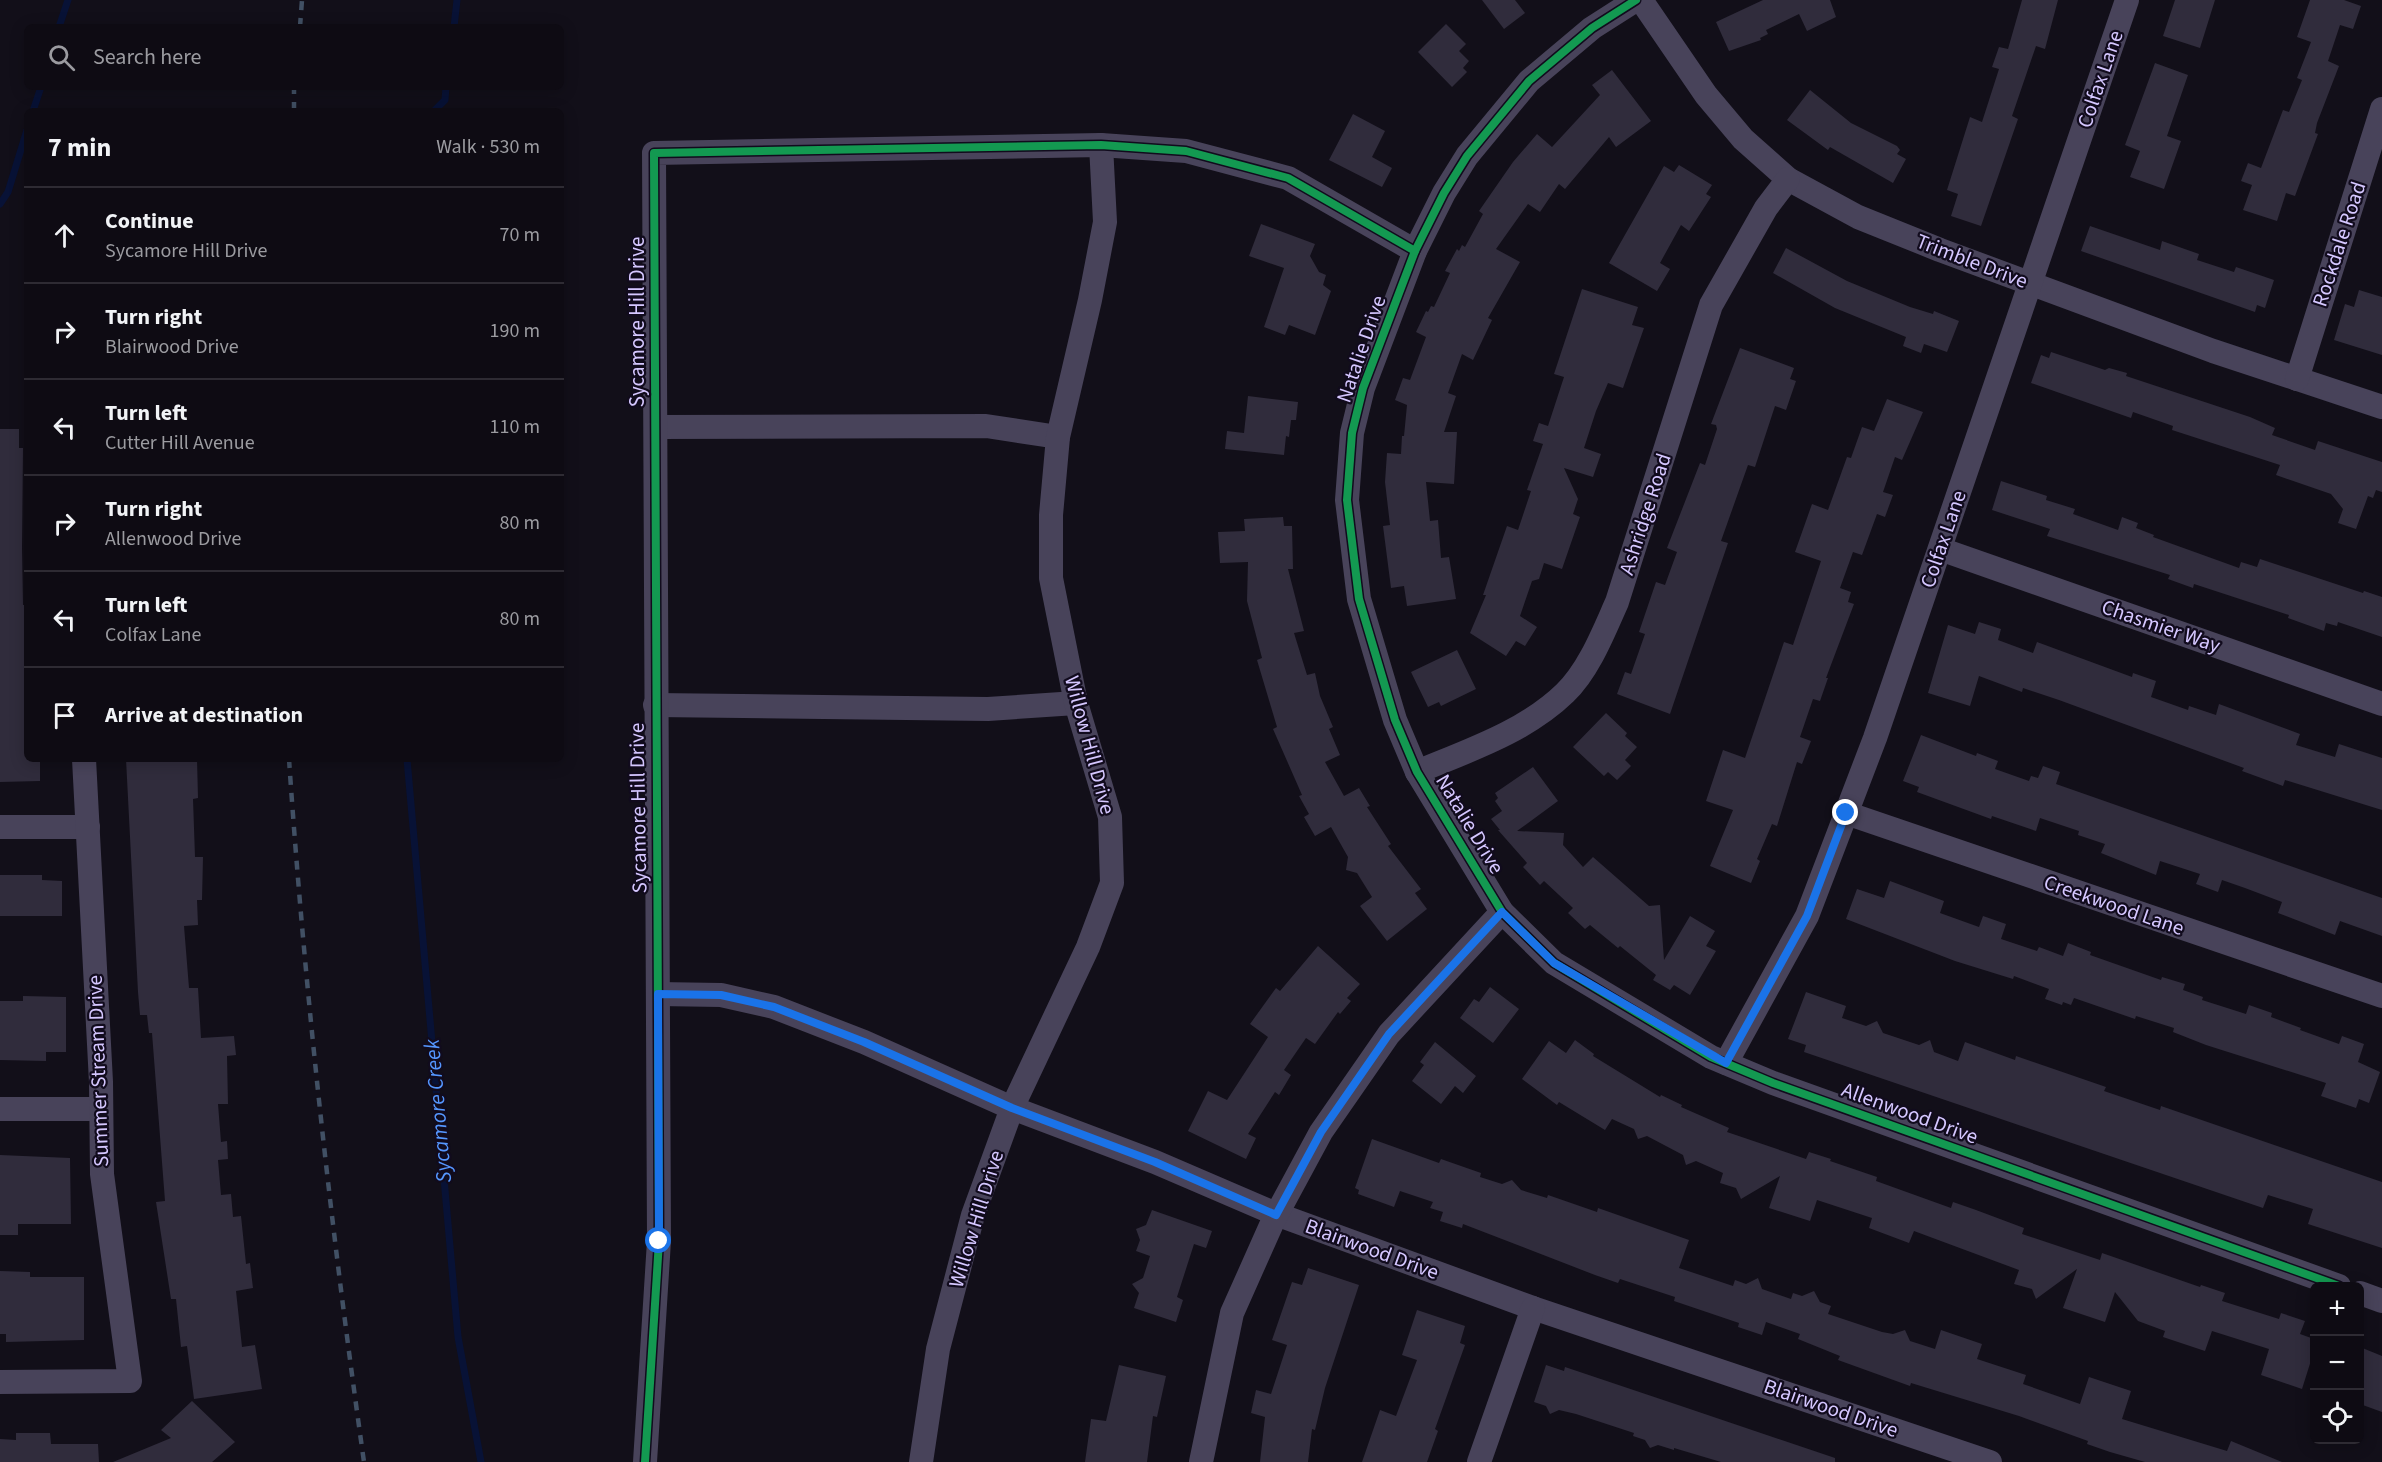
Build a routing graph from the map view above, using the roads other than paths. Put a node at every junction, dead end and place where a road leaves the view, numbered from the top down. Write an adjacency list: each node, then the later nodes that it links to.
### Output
1 (1636, 0): 7 (street, Natalie Drive)
2 (1641, 0): 6 (street, Trimble Drive)
3 (2127, 0): 8 (street, Colfax Lane)
4 (2382, 112): 9 (street, Rockdale Road)
5 (1101, 145): 7 (street); 11 (street, Sycamore Hill Drive); 12 (street, Willow Hill Drive)
6 (1788, 179): 8 (street, Trimble Drive); 18 (street, Ashridge Road)
7 (1415, 251): 18 (street, Natalie Drive)
8 (2031, 284): 9 (street, Trimble Drive); 13 (street, Colfax Lane)
9 (2297, 378): 10 (street, Trimble Drive)
10 (2382, 407)
11 (656, 427): 12 (street); 16 (street, Sycamore Hill Drive)
12 (1058, 437): 14 (street, Willow Hill Drive)
13 (1940, 549): 15 (street, Chasmier Way); 19 (street, Colfax Lane)
14 (1076, 703): 16 (street); 26 (street, Willow Hill Drive)
15 (2382, 704)
16 (655, 705): 23 (street, Sycamore Hill Drive)
17 (84, 762): 21 (street, Summer Stream Drive)
18 (1417, 772): 22 (street, Natalie Drive)
19 (1846, 813): 24 (street, Creekwood Lane); 25 (street, Colfax Lane)
20 (0, 827): 21 (street)
21 (88, 827): 28 (street, Summer Stream Drive)
22 (1502, 912): 25 (street, Allenwood Drive); 29 (street)
23 (658, 994): 26 (street, Blairwood Drive); 35 (street, Sycamore Hill Drive)
24 (2382, 996)
25 (1726, 1063): 30 (street, Allenwood Drive)
26 (1012, 1108): 29 (street, Blairwood Drive); 36 (street, Willow Hill Drive)
27 (0, 1109): 28 (street)
28 (101, 1109): 34 (street, Summer Stream Drive)
29 (1276, 1215): 33 (street, Blairwood Drive); 37 (street)
30 (2325, 1282)
31 (2364, 1294): 32 (street)
32 (2382, 1301)
33 (1533, 1308): 38 (street); 39 (street, Blairwood Drive)
34 (0, 1382)
35 (645, 1462)
36 (921, 1462)
37 (1202, 1462)
38 (1479, 1462)
39 (1990, 1462)

